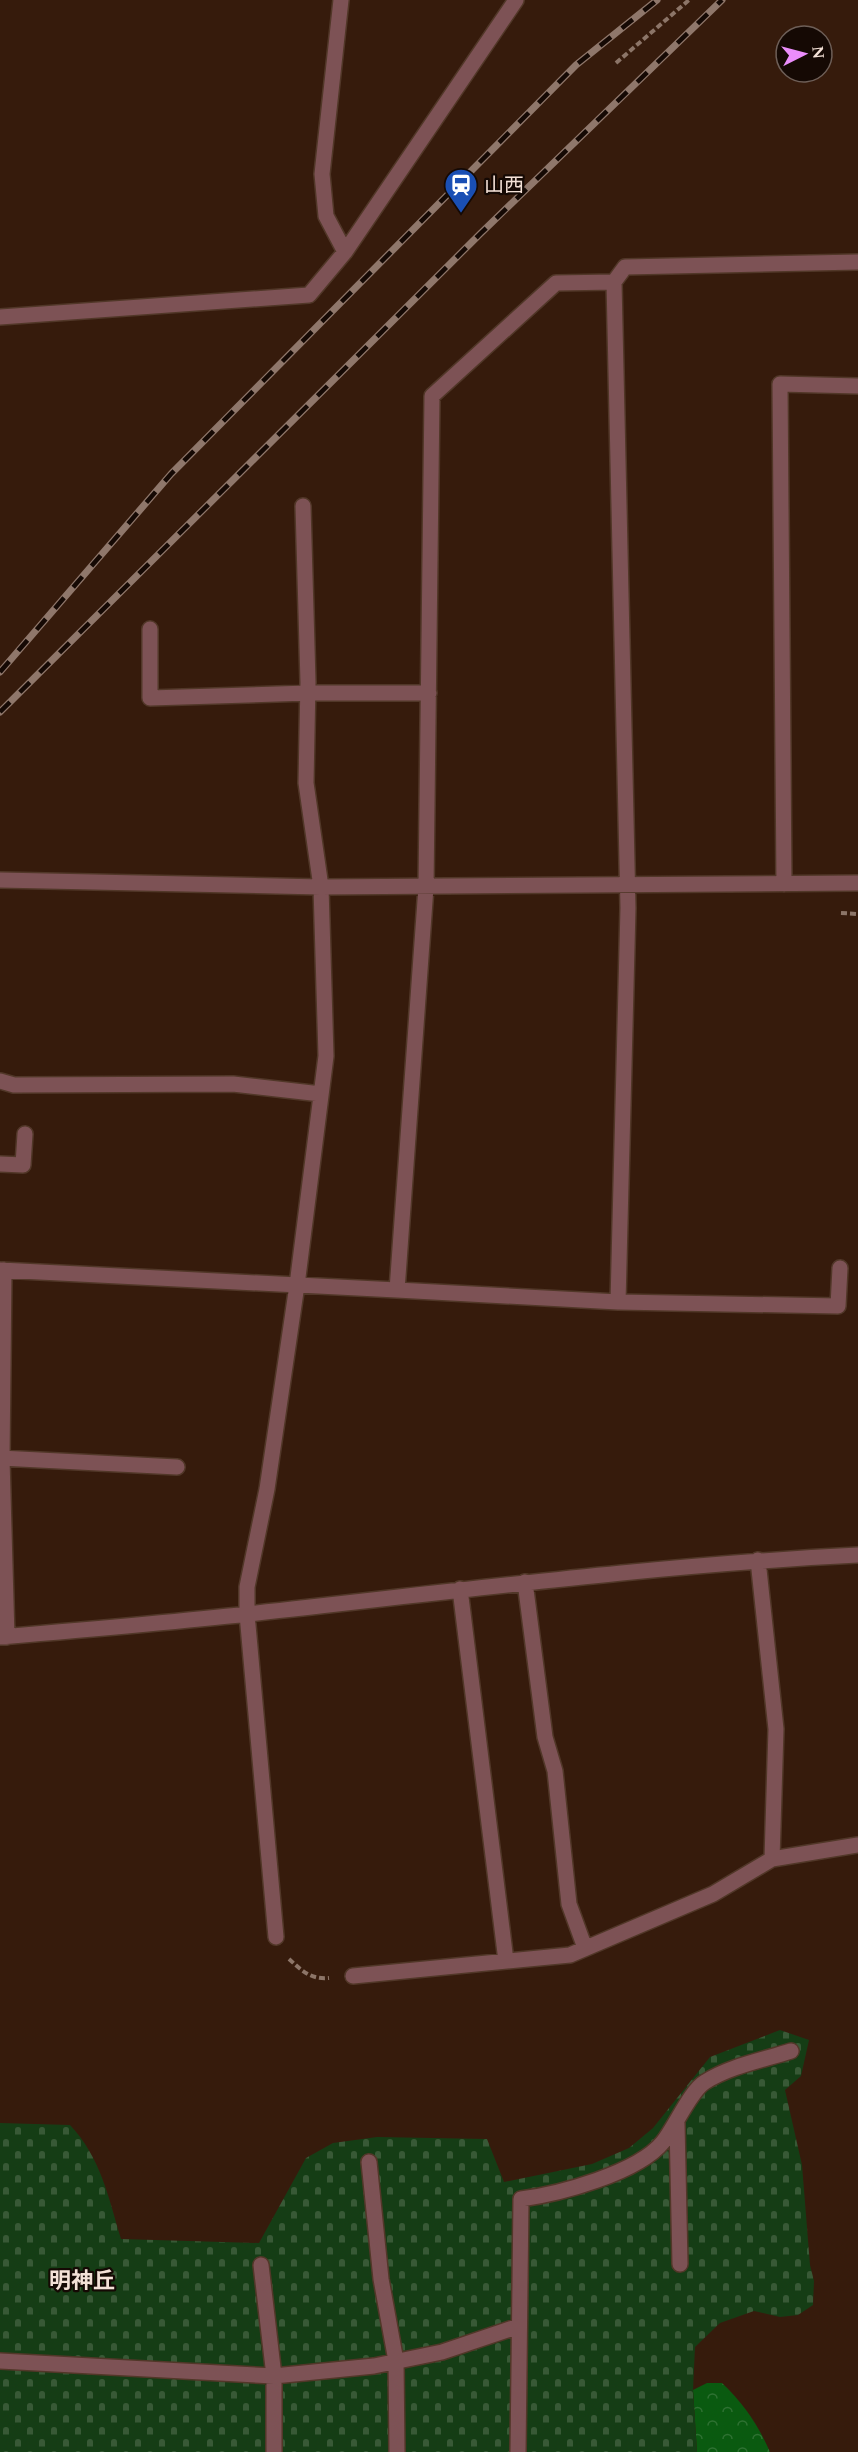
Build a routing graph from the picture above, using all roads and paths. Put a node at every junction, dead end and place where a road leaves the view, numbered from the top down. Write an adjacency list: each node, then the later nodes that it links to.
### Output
1 (341, 0): 5 (street)
2 (516, 0): 5 (street)
3 (689, 0): 4 (path)
4 (615, 63)
5 (345, 252): 8 (street)
6 (858, 262): 7 (street)
7 (614, 282): 13 (street); 17 (street)
8 (0, 317)
9 (858, 386): 16 (street)
10 (303, 506): 12 (street)
11 (150, 629): 12 (street)
12 (308, 693): 13 (street); 18 (street)
13 (429, 693): 19 (street)
14 (0, 880): 18 (street)
15 (858, 883): 16 (street)
16 (784, 884): 17 (street)
17 (627, 886): 19 (street); 28 (street)
18 (321, 887): 19 (street); 21 (street)
19 (426, 887): 27 (street)
20 (0, 1081): 21 (street)
21 (321, 1094): 26 (street)
22 (25, 1134): 23 (street)
23 (0, 1164)
24 (840, 1268): 28 (street)
25 (2, 1270): 26 (street); 29 (street)
26 (297, 1285): 27 (street); 35 (street)
27 (397, 1290): 28 (street)
28 (618, 1302)
29 (1, 1459): 30 (street); 36 (street)
30 (177, 1467)
31 (858, 1556): 32 (street)
32 (758, 1560): 33 (street); 38 (street)
33 (525, 1582): 34 (street); 40 (street)
34 (460, 1589): 35 (street); 41 (street)
35 (247, 1614): 36 (street); 39 (street)
36 (4, 1637)
37 (858, 1845): 38 (street)
38 (772, 1859): 40 (street)
39 (276, 1937): 42 (path)
40 (585, 1948): 41 (street)
41 (506, 1961): 42 (street)
42 (353, 1976)
43 (791, 2051): 44 (street)
44 (677, 2123): 46 (street); 48 (street)
45 (369, 2162): 50 (street)
46 (680, 2264)
47 (261, 2265): 51 (street)
48 (519, 2326): 50 (street); 54 (street)
49 (0, 2361): 51 (street)
50 (396, 2361): 51 (street); 53 (street)
51 (274, 2376): 52 (street)
52 (274, 2452)
53 (397, 2452)
54 (518, 2452)

